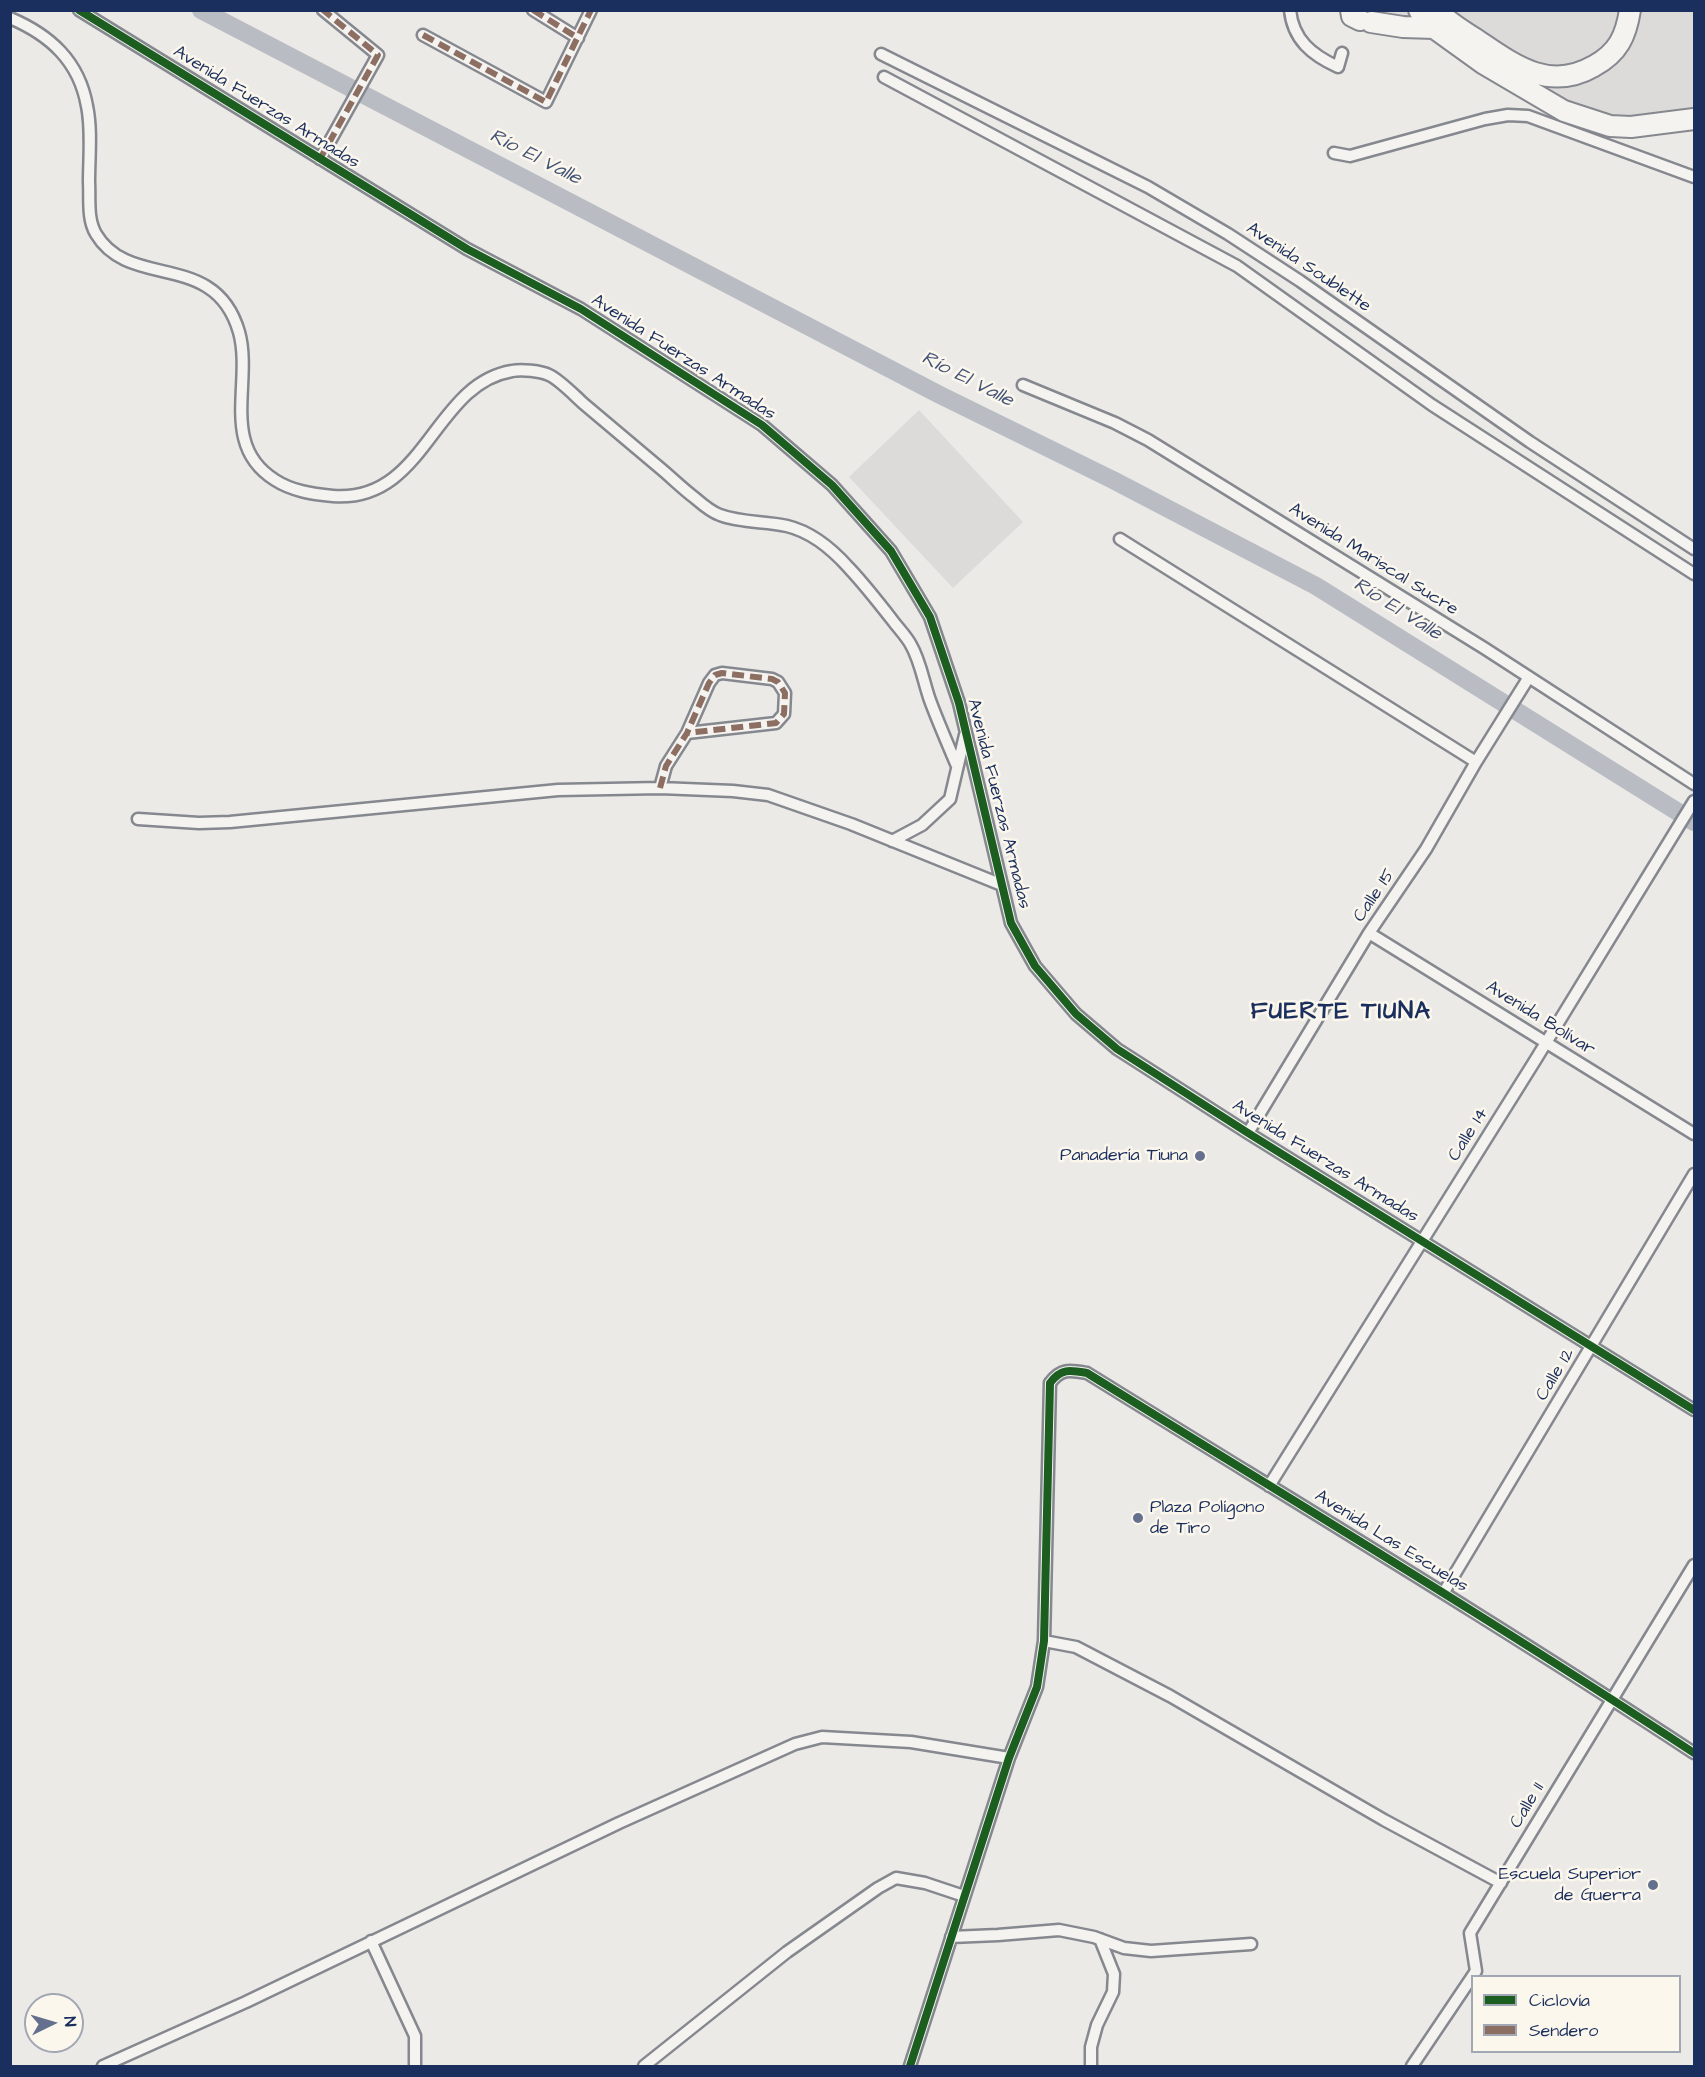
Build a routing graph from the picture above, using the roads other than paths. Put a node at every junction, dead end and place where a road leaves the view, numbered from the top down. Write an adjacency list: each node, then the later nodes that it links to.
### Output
1 (79, 10): 18 (street, Avenida Fuerzas Armadas)
2 (323, 10): 18 (street)
3 (532, 10): 12 (street)
4 (591, 10): 12 (street)
5 (1290, 10): 13 (street)
6 (1419, 10): 10 (highway)
7 (1630, 10): 10 (highway)
8 (1359, 17): 10 (highway)
9 (10, 18): 28 (street)
10 (1435, 19): 16 (highway)
11 (423, 34): 12 (street)
12 (578, 38)
13 (1342, 53)
14 (881, 54): 22 (street, Avenida Soublette)
15 (884, 77): 23 (street)
16 (1695, 119)
17 (1334, 153): 19 (street)
18 (320, 159): 26 (street, Avenida Fuerzas Armadas)
19 (1695, 177)
20 (1023, 385): 24 (street, Avenida Mariscal Sucre)
21 (1120, 539): 27 (street)
22 (1695, 549)
23 (1695, 574)
24 (1529, 677): 27 (street, Calle 15); 29 (street, Avenida Mariscal Sucre)
25 (687, 733): 25 (street); 30 (street)
26 (966, 733): 28 (street); 34 (street, Avenida Fuerzas Armadas)
27 (1476, 762): 35 (street, Calle 15)
28 (957, 766): 33 (street)
29 (1695, 784)
30 (660, 788): 32 (street); 33 (street)
31 (1695, 801): 36 (street, Calle 14)
32 (138, 819)
33 (891, 841): 34 (street)
34 (1002, 885): 37 (street, Avenida Fuerzas Armadas)
35 (1369, 933): 36 (street, Avenida Bolívar); 37 (street, Calle 15)
36 (1546, 1042): 38 (street, Avenida Bolívar); 40 (street, Calle 14)
37 (1248, 1133): 40 (street, Avenida Fuerzas Armadas)
38 (1695, 1134)
39 (1695, 1174): 41 (street, Calle 12)
40 (1422, 1240): 41 (street, Avenida Fuerzas Armadas); 43 (street, Calle 14)
41 (1593, 1346): 42 (street, Avenida Fuerzas Armadas); 45 (street, Calle 12)
42 (1695, 1410)
43 (1269, 1486): 45 (street, Avenida Las Escuelas); 46 (street, Avenida Las Escuelas)
44 (1695, 1565): 47 (street, Calle 11)
45 (1444, 1592): 47 (street, Avenida Las Escuelas)
46 (1044, 1641): 49 (street); 50 (street)
47 (1612, 1699): 48 (street, Avenida Las Escuelas); 50 (street, Calle 11)
48 (1695, 1753)
49 (1009, 1758): 51 (street); 54 (street)
50 (1501, 1883): 56 (street, Calle 11)
51 (964, 1896): 52 (street); 60 (street)
52 (951, 1937): 53 (street); 61 (street)
53 (1100, 1939): 55 (street); 62 (street)
54 (371, 1941): 58 (street); 59 (street)
55 (1251, 1944)
56 (1473, 1975)
57 (1471, 1978): 63 (street, Calle 11)
58 (103, 2067)
59 (415, 2067)
60 (644, 2067)
61 (910, 2067)
62 (1091, 2067)
63 (1412, 2067)

